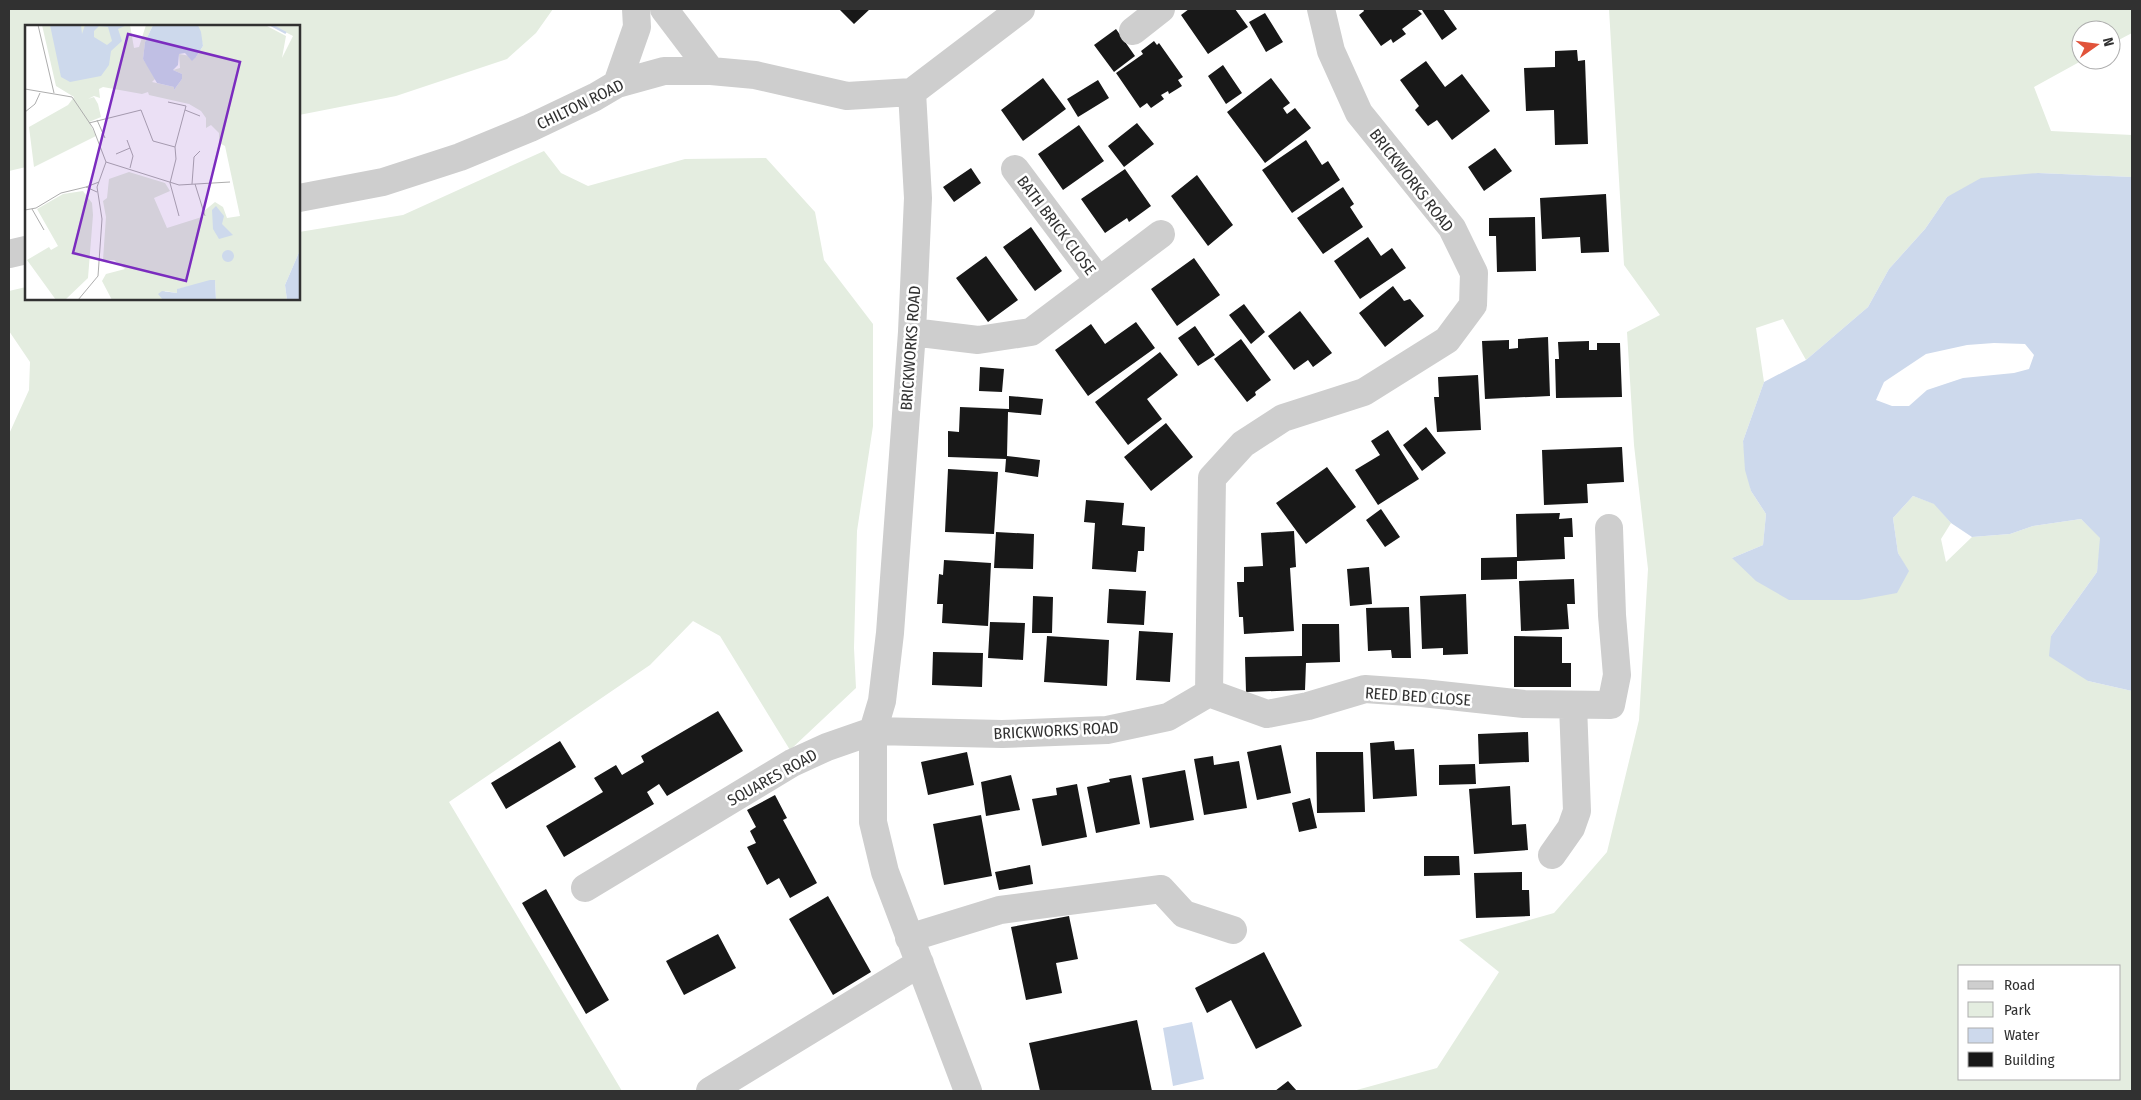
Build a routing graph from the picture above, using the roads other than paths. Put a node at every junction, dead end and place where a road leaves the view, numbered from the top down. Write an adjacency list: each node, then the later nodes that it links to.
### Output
1 (636, 9): 8 (street)
2 (664, 9): 7 (street)
3 (1021, 9): 9 (street)
4 (1161, 9): 6 (street)
5 (1321, 9): 18 (street, BRICKWORKS ROAD)
6 (1133, 31)
7 (710, 71): 8 (street, CHILTON ROAD); 9 (street, CHILTON ROAD)
8 (617, 84): 11 (street, CHILTON ROAD)
9 (912, 92): 16 (street, BRICKWORKS ROAD)
10 (1015, 169): 15 (street, BATH BRICK CLOSE)
11 (300, 198)
12 (1161, 234): 15 (street, BATH BRICK CLOSE)
13 (25, 250): 14 (street)
14 (9, 254)
15 (1099, 281): 16 (street, BATH BRICK CLOSE)
16 (912, 332): 20 (street, BRICKWORKS ROAD)
17 (1609, 528): 19 (street, REED BED CLOSE)
18 (1209, 693): 19 (street, REED BED CLOSE); 20 (street, BRICKWORKS ROAD)
19 (1573, 705): 21 (street)
20 (873, 732): 22 (street, SQUARES ROAD); 24 (street)
21 (1552, 855)
22 (585, 888)
23 (1233, 930): 24 (street)
24 (909, 938): 25 (street)
25 (920, 962): 26 (street); 27 (street)
26 (710, 1091)
27 (968, 1091)

